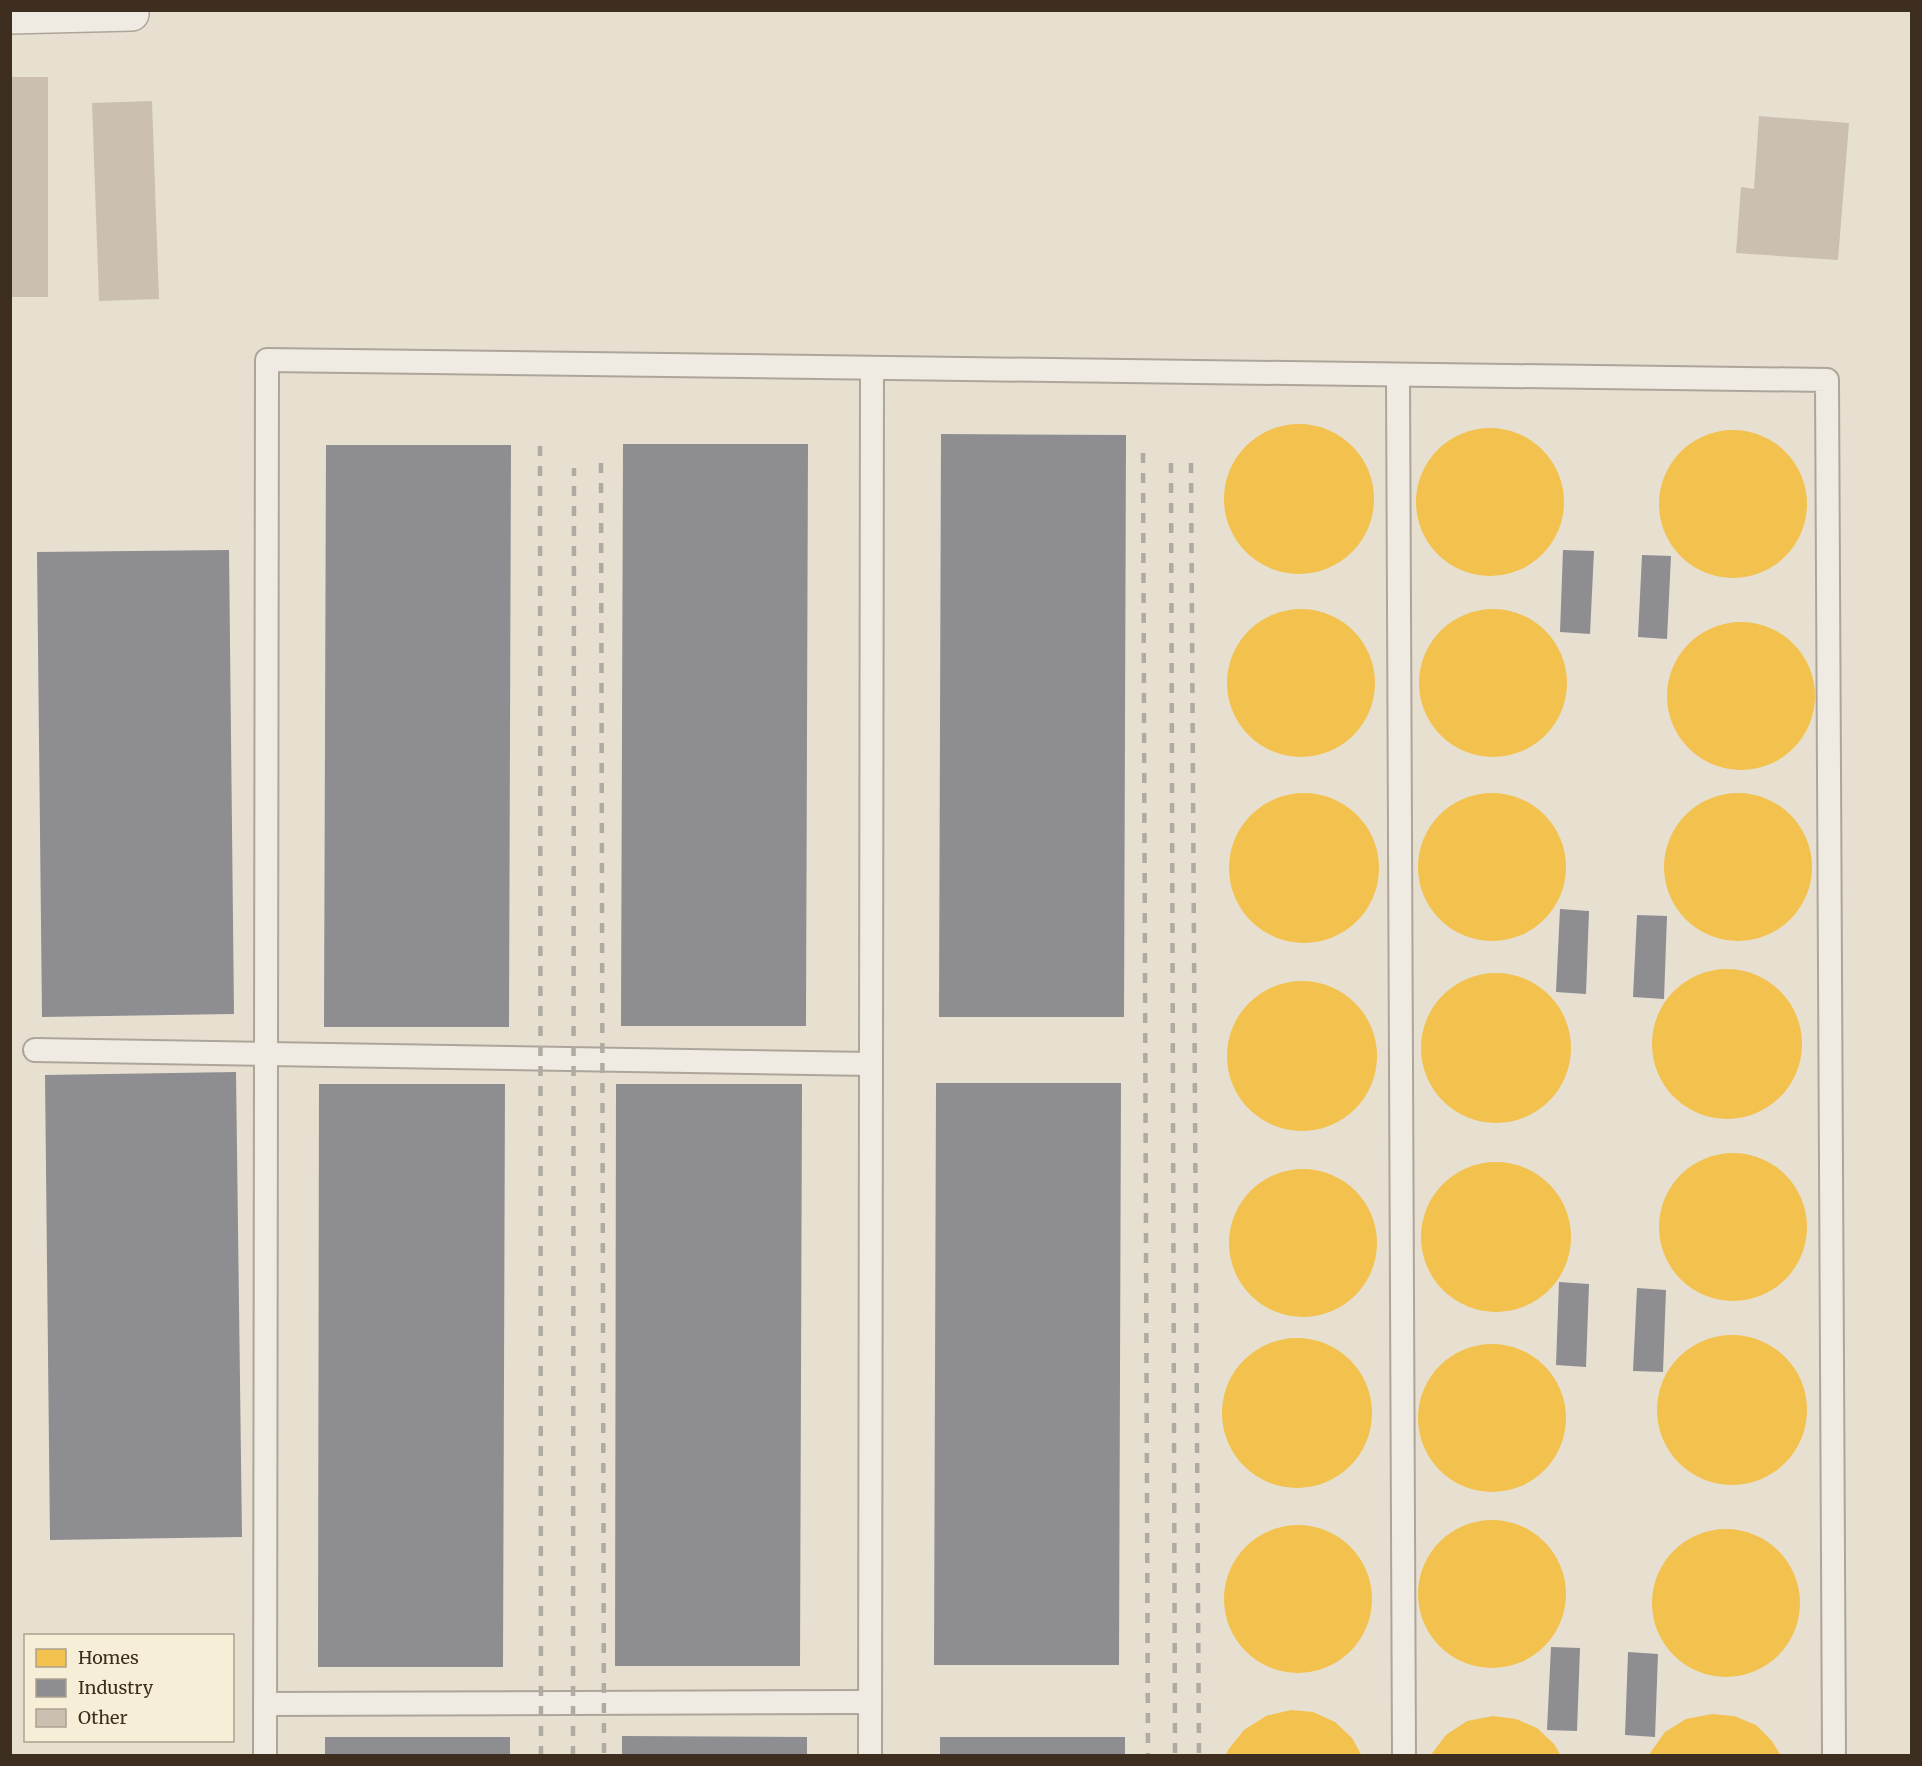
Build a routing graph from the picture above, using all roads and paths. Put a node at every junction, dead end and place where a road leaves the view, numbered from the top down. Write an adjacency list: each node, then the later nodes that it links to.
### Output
1 (132, 10): 2 (street)
2 (10, 17)
3 (872, 368): 4 (lane); 6 (lane); 7 (lane)
4 (1398, 375): 12 (lane); 13 (lane)
5 (35, 1050): 6 (lane)
6 (266, 1054): 7 (lane); 9 (lane)
7 (871, 1064): 8 (lane)
8 (870, 1702): 9 (lane); 11 (lane)
9 (265, 1704): 10 (lane)
10 (265, 1755)
11 (870, 1755)
12 (1404, 1755)
13 (1834, 1755)

